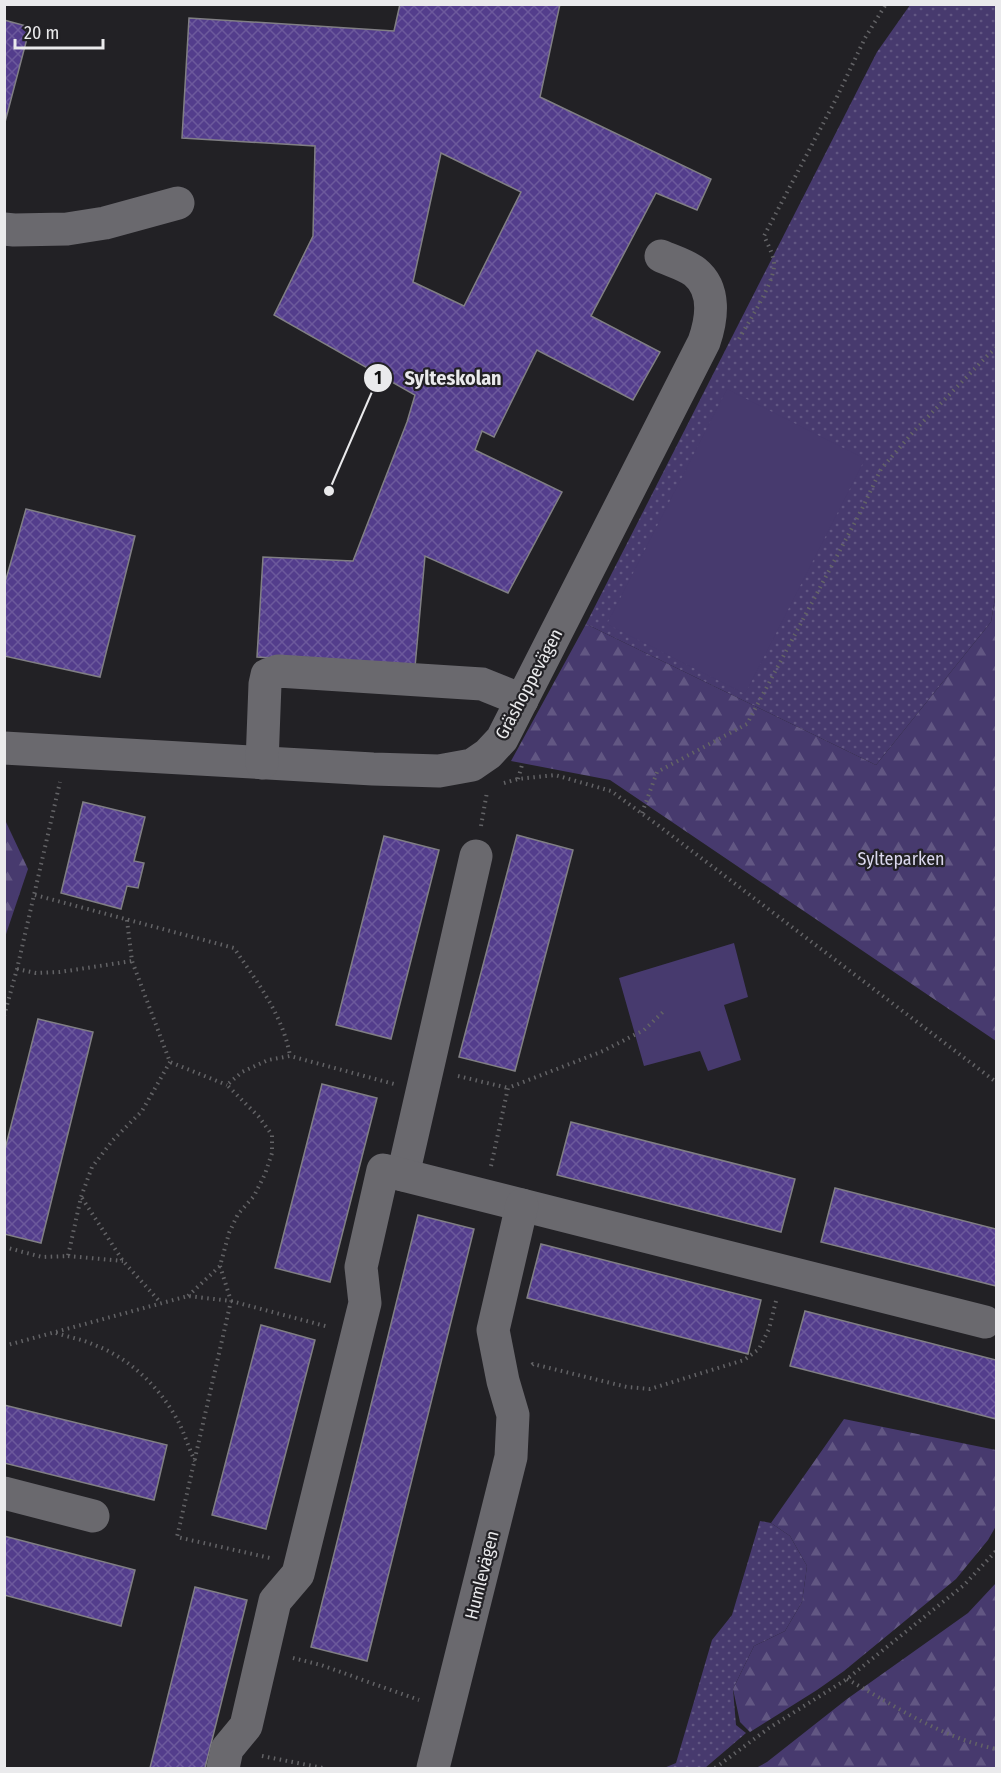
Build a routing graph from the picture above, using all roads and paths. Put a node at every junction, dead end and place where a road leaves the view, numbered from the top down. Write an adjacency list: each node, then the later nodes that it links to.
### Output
1 (178, 203): 2 (street)
2 (4, 229)
3 (661, 255): 5 (street, Gräshoppevägen)
4 (996, 348): 11 (path)
5 (522, 700): 7 (street, Gräshoppevägen); 7 (street)
6 (4, 748): 7 (street, Gräshoppevägen)
7 (262, 763)
8 (62, 773): 13 (path)
9 (498, 786): 11 (path)
10 (488, 789): 12 (path)
11 (642, 813): 22 (path)
12 (476, 856): 21 (street)
13 (34, 896): 14 (path); 16 (path)
14 (127, 920): 15 (path); 19 (path)
15 (132, 961): 16 (path); 20 (path)
16 (17, 969): 18 (path)
17 (664, 1011): 24 (path)
18 (4, 1016)
19 (290, 1056): 21 (path); 23 (path)
20 (170, 1062): 23 (path); 27 (path)
21 (425, 1081): 24 (path); 25 (street)
22 (996, 1082)
23 (227, 1084): 32 (path)
24 (508, 1088): 26 (path)
25 (403, 1175): 26 (street); 39 (street)
26 (485, 1196): 28 (street)
27 (81, 1197): 30 (path); 31 (path)
28 (522, 1205): 33 (street); 41 (street, Humlevägen)
29 (4, 1247): 30 (path)
30 (68, 1256): 31 (path)
31 (123, 1261): 36 (path)
32 (220, 1266): 34 (path); 35 (path)
33 (782, 1271): 37 (street); 41 (path)
34 (188, 1296): 35 (path); 36 (path)
35 (231, 1301): 39 (path); 42 (path)
36 (161, 1304): 38 (path)
37 (985, 1323)
38 (56, 1333): 40 (path); 42 (path)
39 (357, 1335): 46 (street)
40 (4, 1346)
41 (504, 1385): 49 (street, Humlevägen)
42 (195, 1461): 46 (path)
43 (4, 1493): 44 (street)
44 (93, 1516)
45 (996, 1551): 48 (path)
46 (300, 1565): 47 (street)
47 (263, 1651): 49 (path); 51 (street)
48 (847, 1679): 50 (path); 54 (path)
49 (446, 1719): 53 (street, Humlevägen)
50 (996, 1749)
51 (225, 1759): 52 (path)
52 (323, 1768)
53 (433, 1768)
54 (715, 1768)

